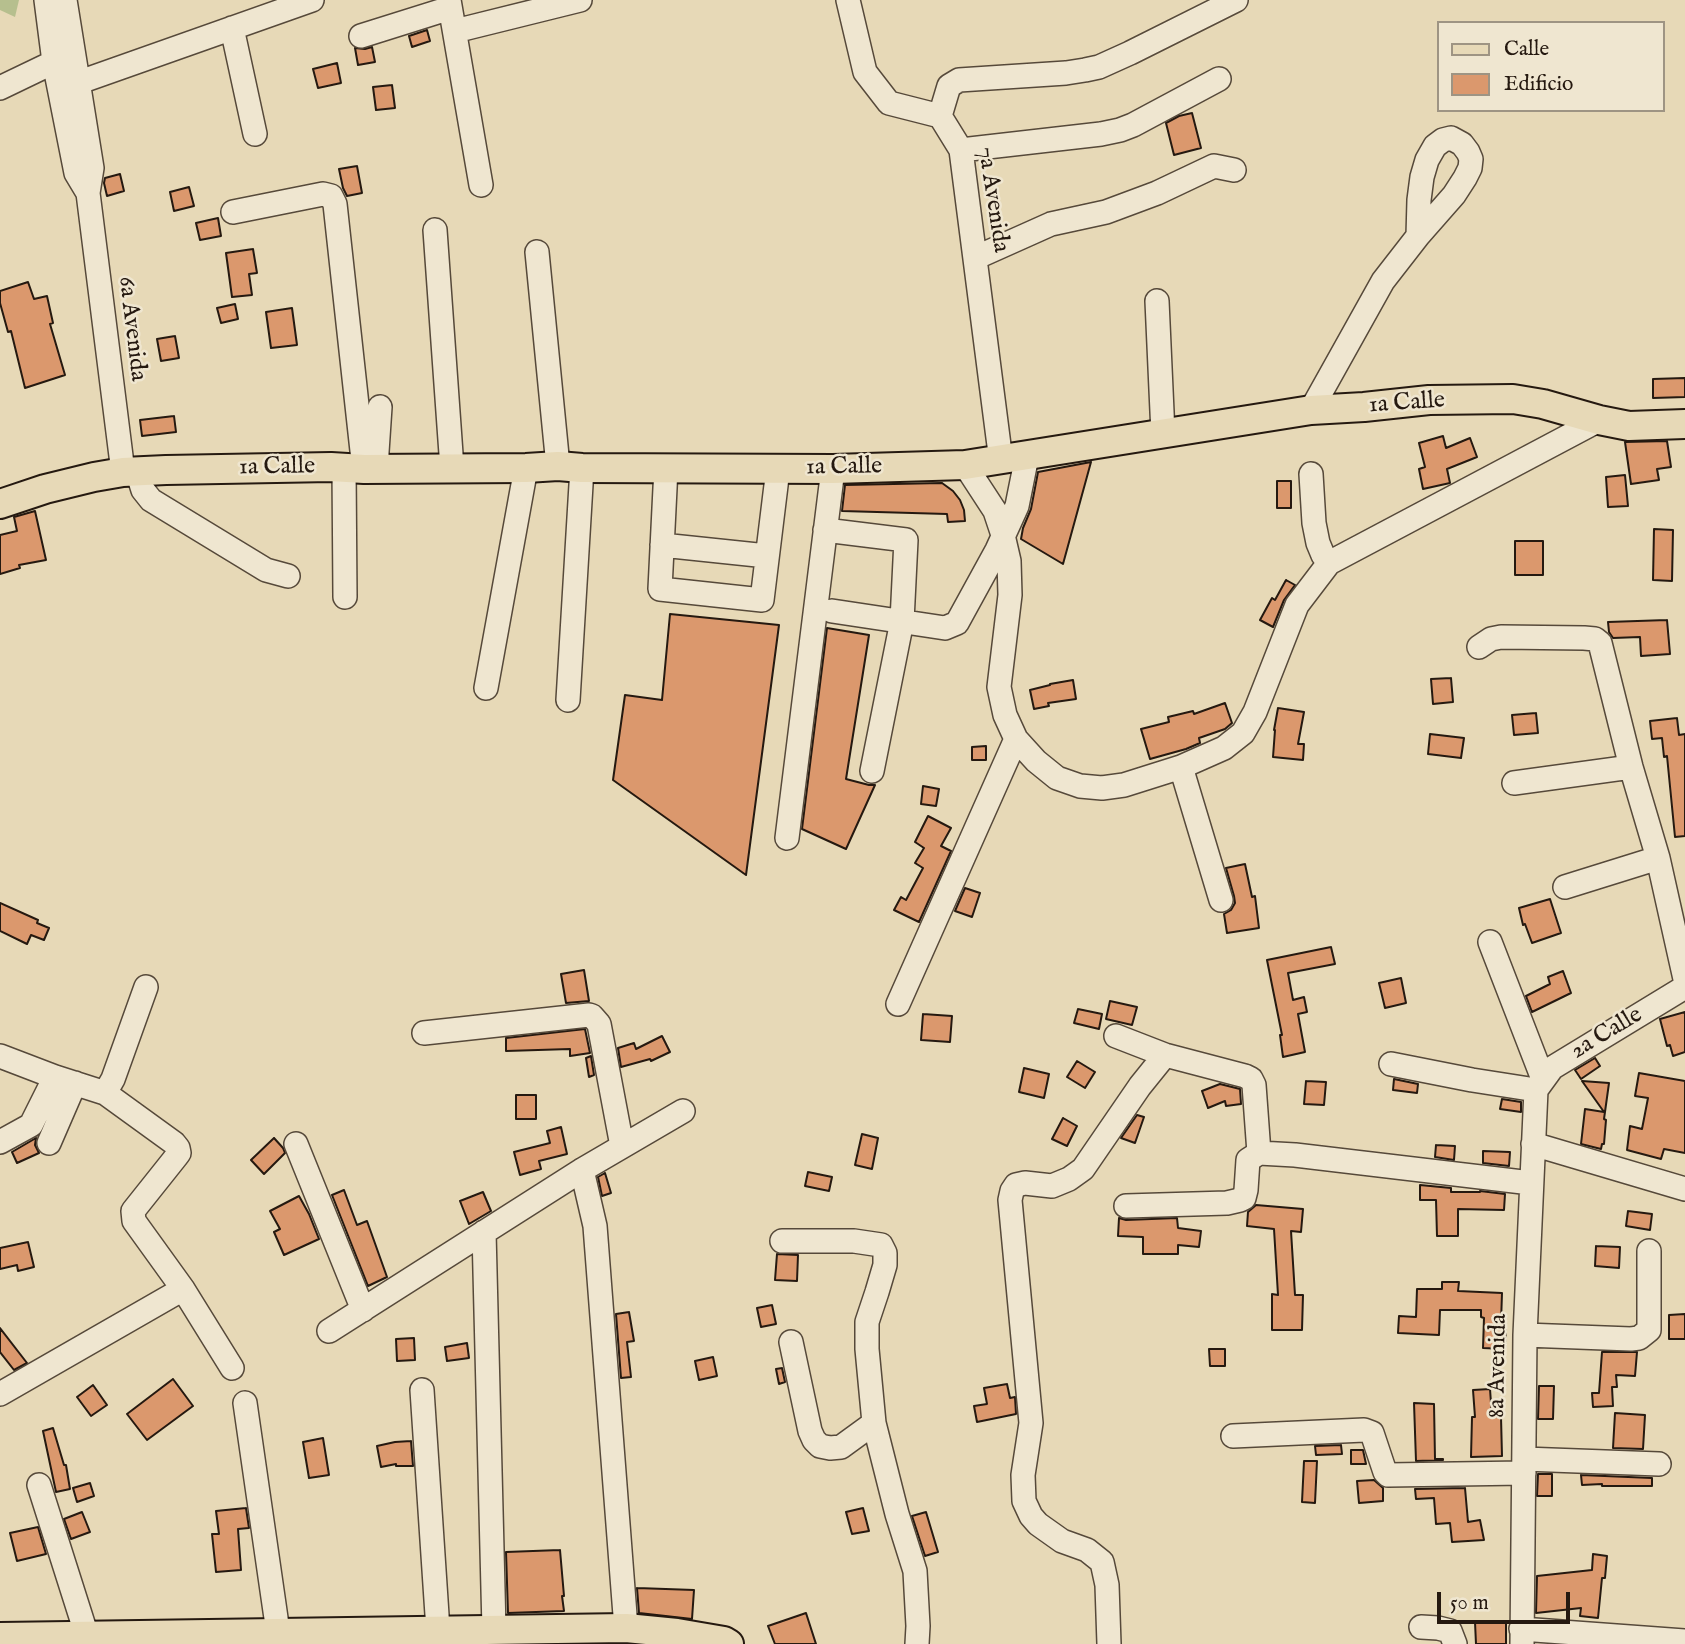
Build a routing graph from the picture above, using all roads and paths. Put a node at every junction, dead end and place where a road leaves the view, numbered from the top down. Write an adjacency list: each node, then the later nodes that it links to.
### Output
1 (46, 0): 11 (street, 6a Avenida)
2 (65, 0): 13 (street, 6a Avenida)
3 (312, 0): 8 (street)
4 (580, 0): 9 (street)
5 (848, 0): 15 (street)
6 (1236, 0): 15 (street)
7 (450, 4): 9 (street); 10 (street)
8 (232, 28): 13 (street); 16 (street)
9 (455, 31): 19 (street)
10 (361, 36)
11 (54, 62): 13 (street, 6a Avenida); 14 (street)
12 (1219, 79): 17 (street)
13 (69, 86): 40 (street, 6a Avenida)
14 (0, 88)
15 (940, 116): 17 (street, 7a Avenida)
16 (255, 134)
17 (961, 150): 24 (street, 7a Avenida)
18 (1234, 170): 24 (street)
19 (481, 185)
20 (233, 212): 34 (street)
21 (435, 230): 35 (street)
22 (1419, 236): 27 (street)
23 (537, 252): 33 (street)
24 (975, 258): 31 (street, 7a Avenida)
25 (1157, 301): 30 (street)
26 (380, 407): 34 (street)
27 (1311, 410): 28 (main road, 1a Calle); 30 (main road, 1a Calle)
28 (1599, 420): 29 (main road, 1a Calle); 47 (street)
29 (1685, 424)
30 (1163, 434): 31 (main road, 1a Calle)
31 (1014, 458): 32 (main road, 1a Calle); 44 (street, 7a Avenida)
32 (965, 465): 39 (main road, 1a Calle); 44 (street)
33 (570, 467): 36 (main road, 1a Calle); 37 (main road, 1a Calle); 54 (street)
34 (362, 468): 35 (main road, 1a Calle); 40 (main road, 1a Calle); 49 (street)
35 (452, 468): 36 (main road, 1a Calle)
36 (526, 468): 53 (street)
37 (666, 468): 38 (main road, 1a Calle); 45 (street)
38 (778, 469): 39 (main road, 1a Calle); 46 (street)
39 (833, 469): 43 (street)
40 (130, 472): 42 (main road, 1a Calle); 48 (street)
41 (1311, 474): 47 (street)
42 (0, 504)
43 (825, 530): 51 (street); 60 (street)
44 (1003, 535): 51 (street, 7a Avenida); 55 (street)
45 (662, 545): 46 (street); 46 (street)
46 (767, 556)
47 (1329, 563): 56 (street)
48 (288, 576)
49 (345, 597)
50 (832, 611): 51 (street, 7a Avenida)
51 (902, 621): 58 (street)
52 (1479, 647): 57 (street)
53 (486, 688)
54 (568, 699)
55 (1016, 739): 56 (street); 68 (street)
56 (1181, 767): 63 (street)
57 (1631, 767): 59 (street); 61 (street)
58 (872, 771)
59 (1514, 783)
60 (787, 838)
61 (1658, 858): 62 (street); 65 (street)
62 (1565, 887)
63 (1221, 901)
64 (1490, 942): 75 (street)
65 (1685, 979)
66 (146, 987): 76 (street)
67 (1685, 987): 75 (street, 2a Calle)
68 (898, 1004)
69 (424, 1033): 82 (street)
70 (1116, 1035): 71 (street)
71 (1165, 1055): 83 (street); 118 (street)
72 (0, 1056): 74 (street)
73 (1391, 1064): 75 (street)
74 (65, 1080): 76 (street); 78 (street); 79 (street)
75 (1540, 1085): 80 (street, 8a Avenida)
76 (105, 1093): 91 (street)
77 (682, 1111): 82 (street)
78 (0, 1142)
79 (49, 1143)
80 (1533, 1143): 85 (street, 8a Avenida); 86 (street)
81 (296, 1144): 92 (street)
82 (622, 1146): 84 (street)
83 (1259, 1153): 85 (street); 87 (street)
84 (582, 1170): 88 (street); 106 (street)
85 (1531, 1182): 94 (street, 8a Avenida)
86 (1685, 1189)
87 (1126, 1206)
88 (484, 1233): 92 (street); 107 (street)
89 (782, 1241): 100 (street)
90 (1649, 1251): 94 (street)
91 (183, 1289): 96 (street); 98 (street)
92 (363, 1310): 93 (street)
93 (329, 1331)
94 (1525, 1335): 103 (street, 8a Avenida)
95 (791, 1342): 100 (street)
96 (232, 1368)
97 (422, 1390): 108 (street)
98 (0, 1394)
99 (245, 1404): 113 (street)
100 (874, 1423): 117 (street)
101 (1233, 1436): 103 (street)
102 (1659, 1464): 103 (street)
103 (1524, 1466): 111 (street, 8a Avenida)
104 (39, 1485): 109 (street)
105 (1421, 1627): 119 (street)
106 (626, 1628): 110 (main road); 116 (main road)
107 (494, 1629): 108 (main road); 110 (main road)
108 (424, 1635): 114 (main road)
109 (87, 1636): 112 (main road); 113 (main road)
110 (531, 1636)
111 (1521, 1636): 115 (street)
112 (0, 1637)
113 (280, 1638): 114 (main road)
114 (353, 1638)
115 (1685, 1641)
116 (726, 1643)
117 (917, 1644)
118 (1109, 1644)
119 (1455, 1644)

